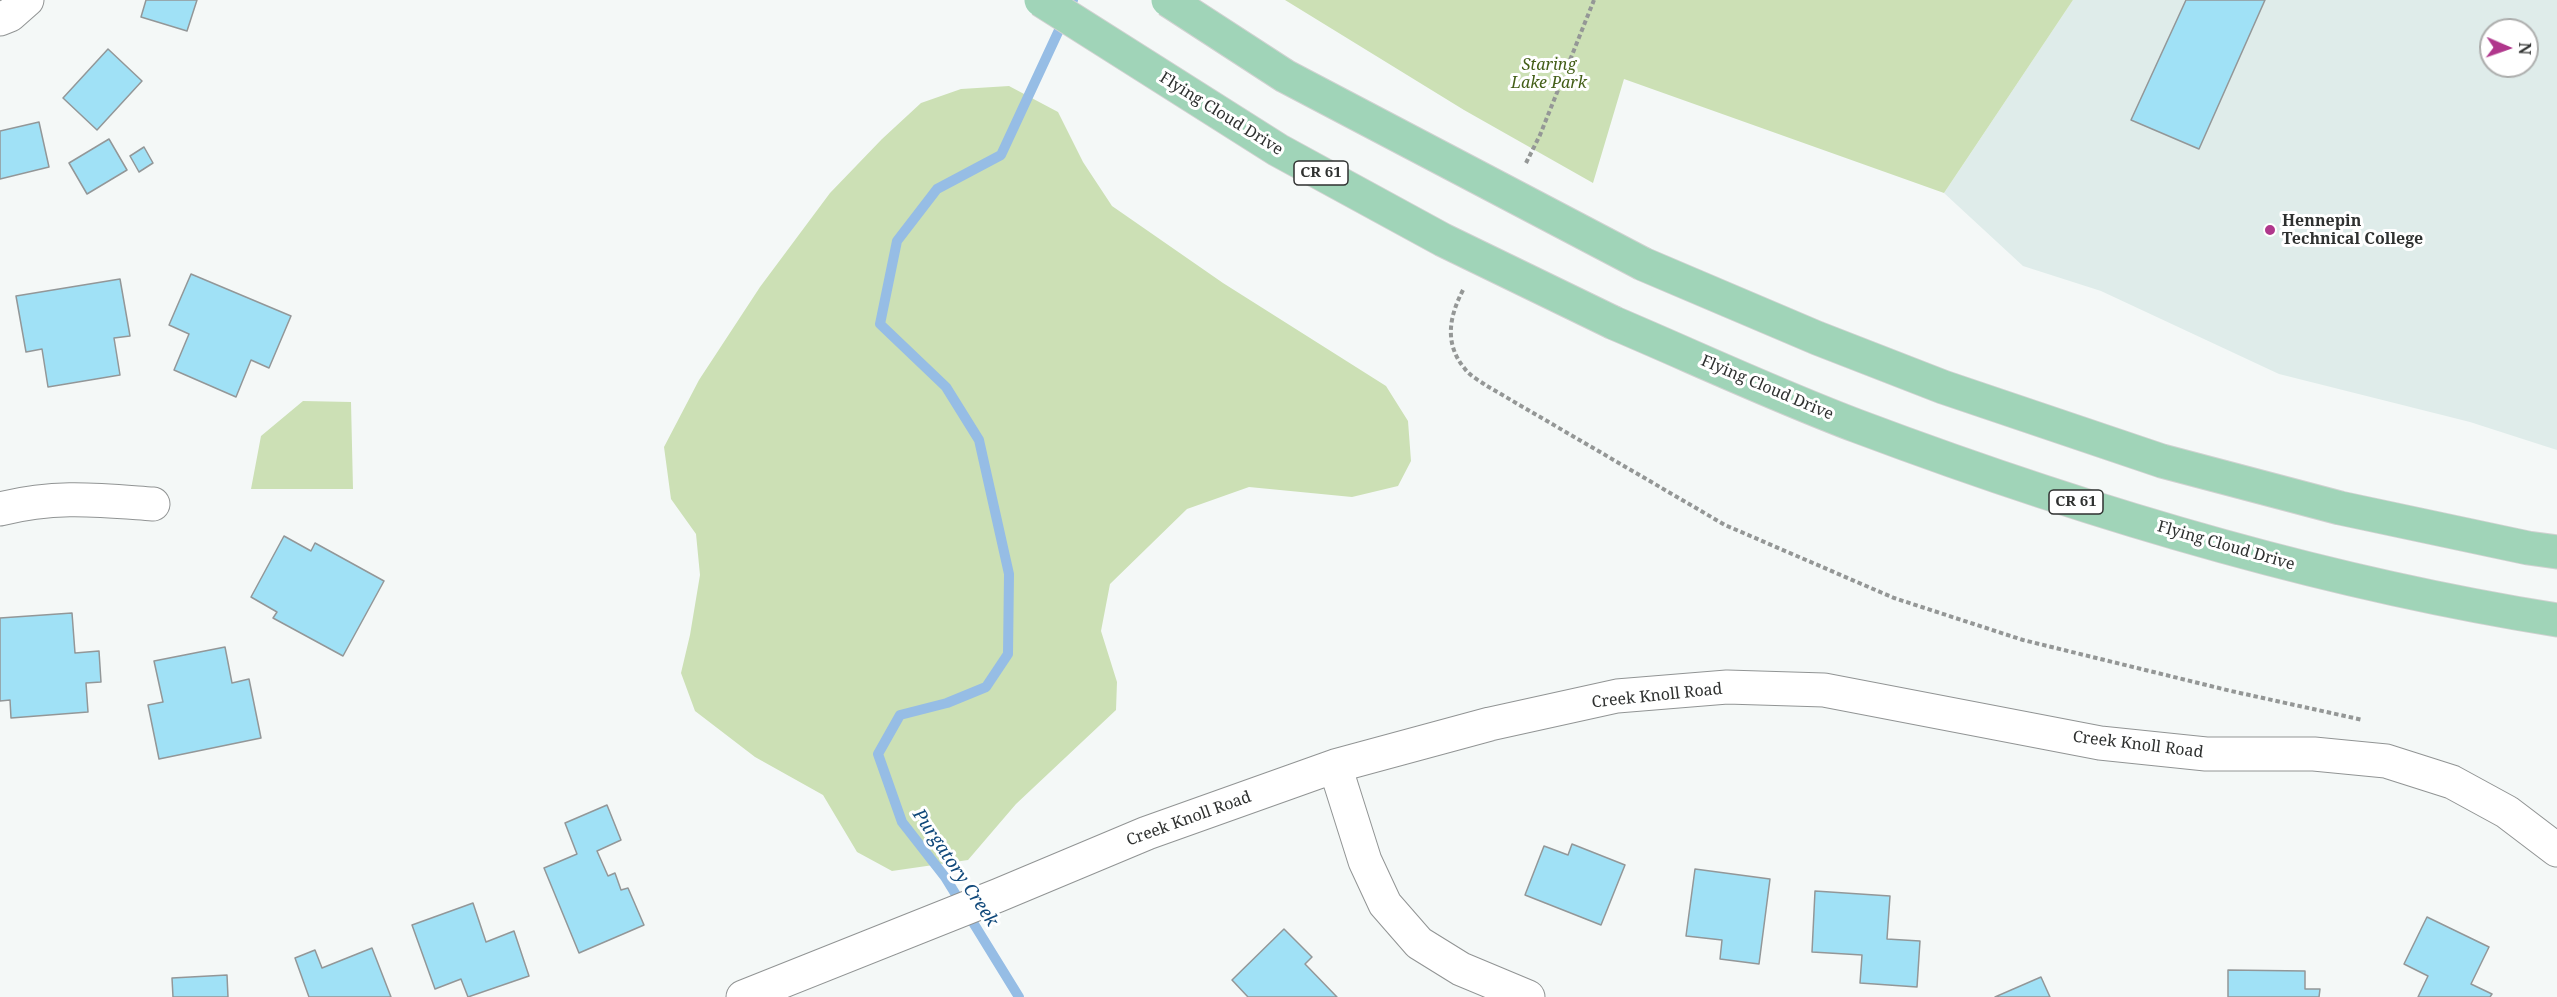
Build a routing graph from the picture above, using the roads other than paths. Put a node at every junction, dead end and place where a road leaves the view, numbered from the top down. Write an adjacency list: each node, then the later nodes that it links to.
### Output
1 (27, 0): 4 (street)
2 (1041, 0): 8 (main road, Flying Cloud Drive / CR 61, bridge)
3 (1168, 0): 7 (main road, bridge)
4 (0, 20)
5 (153, 504): 6 (street)
6 (0, 509)
7 (2557, 552)
8 (2557, 620)
9 (1335, 765): 10 (street, Creek Knoll Road); 11 (street, Creek Knoll Road); 12 (street)
10 (2557, 850)
11 (743, 997)
12 (1528, 997)

